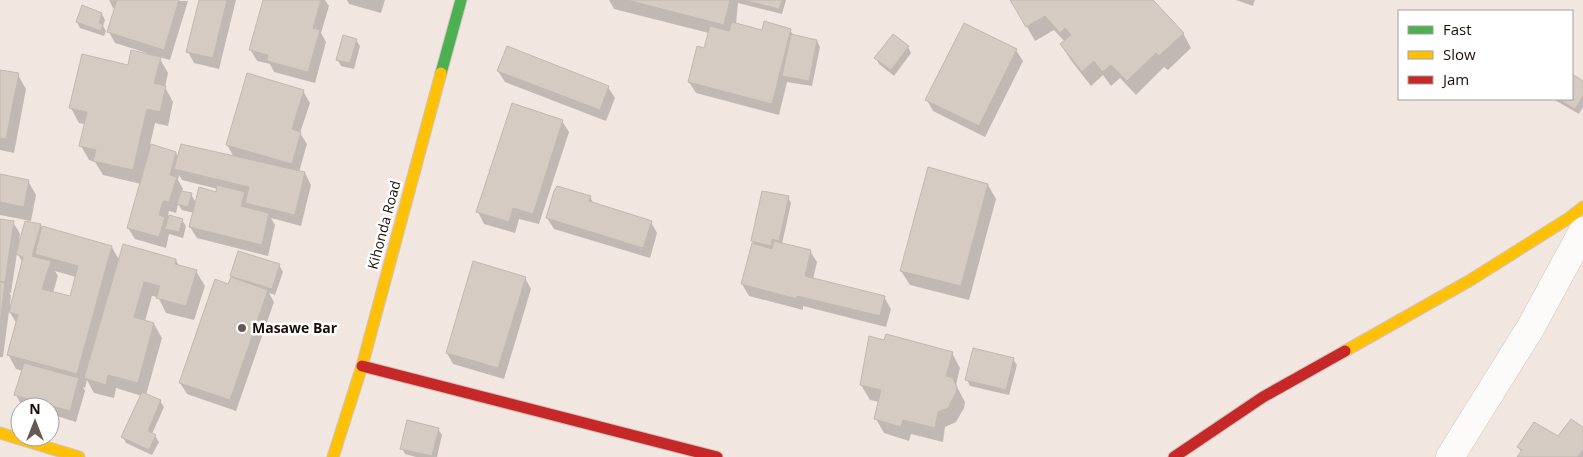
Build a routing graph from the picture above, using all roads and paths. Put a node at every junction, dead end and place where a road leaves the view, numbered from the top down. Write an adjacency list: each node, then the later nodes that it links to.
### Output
1 (461, 0): 4 (street, Kihonda Road)
2 (1583, 207): 9 (street)
3 (1583, 231): 10 (street)
4 (362, 366): 7 (street, Kihonda Road); 8 (street)
5 (0, 433): 6 (street)
6 (79, 457)
7 (333, 457)
8 (717, 457)
9 (1174, 457)
10 (1450, 457)

